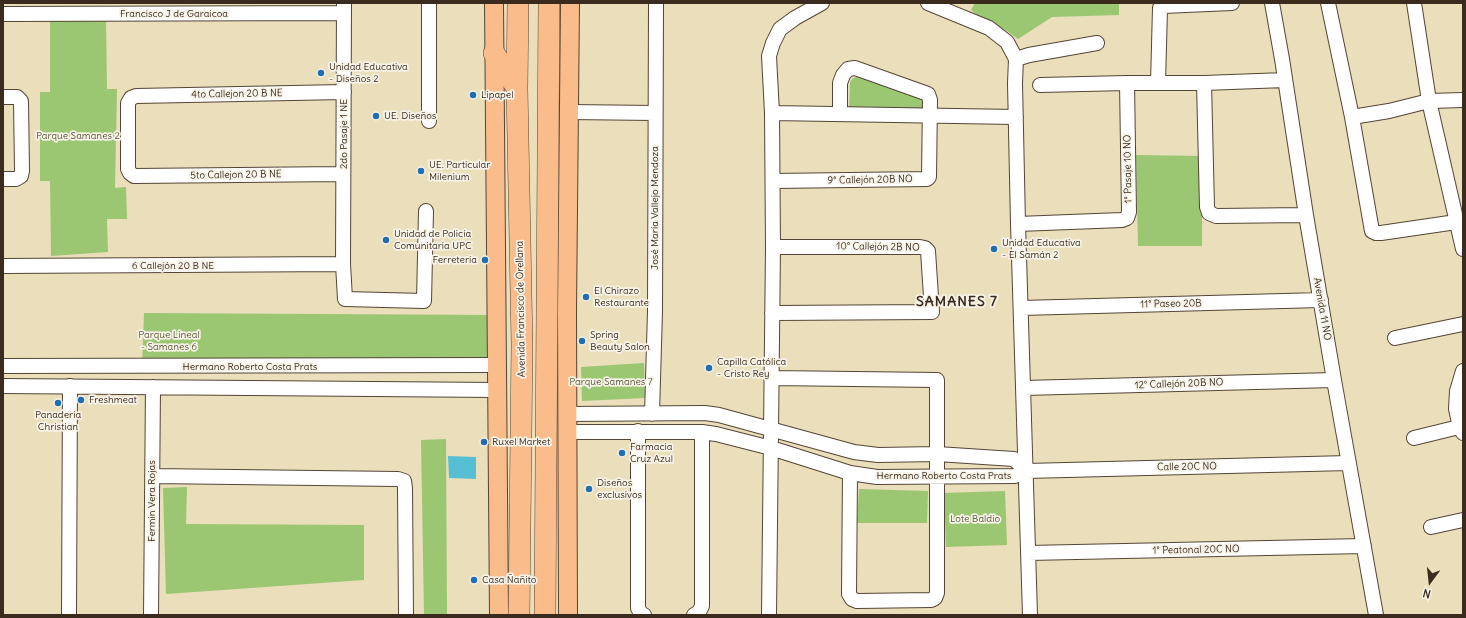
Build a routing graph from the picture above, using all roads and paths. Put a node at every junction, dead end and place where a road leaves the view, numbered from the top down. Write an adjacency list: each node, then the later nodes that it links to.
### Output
1 (428, 3): 37 (street)
2 (494, 3): 18 (main road)
3 (518, 3): 25 (highway, Avenida Francisco de Orellana)
4 (549, 3): 90 (highway)
5 (570, 3): 30 (main road)
6 (656, 3): 31 (street, José María Vallejo Mendoza)
7 (822, 3): 32 (street)
8 (928, 3): 19 (street)
9 (1232, 3): 22 (street)
10 (1272, 3): 20 (street, Avenida 11 NO)
11 (1328, 3): 36 (street)
12 (1414, 3): 29 (street)
13 (152, 8): 14 (street, Francisco J de Garaicoa); 16 (street, Francisco J de Garaicoa)
14 (275, 8): 15 (street, Francisco J de Garaicoa)
15 (344, 8): 26 (street, 2do Pasaje 1 NE)
16 (3, 14)
17 (1097, 43): 19 (street)
18 (494, 53): 25 (highway); 55 (main road)
19 (1016, 59): 35 (street)
20 (1285, 80): 23 (street); 43 (street, Avenida 11 NO)
21 (1127, 82): 22 (street); 24 (street); 45 (street, 1° Pasaje 10 NO)
22 (1158, 83): 23 (street)
23 (1204, 83): 43 (street)
24 (1040, 85)
25 (517, 88): 89 (highway, Avenida Francisco de Orellana)
26 (344, 92): 38 (street, 4to Callejon 20 B NE); 39 (street, 2do Pasaje 1 NE)
27 (3, 97): 40 (street)
28 (1463, 100): 29 (street)
29 (1429, 101): 36 (street); 44 (street)
30 (569, 112): 31 (street); 68 (main road)
31 (655, 113): 67 (street, José María Vallejo Mendoza)
32 (772, 113): 33 (street); 41 (street)
33 (840, 114): 34 (street); 34 (street)
34 (929, 114): 35 (street); 41 (street, 9° Callejón 20B NO)
35 (1016, 117): 45 (street)
36 (1352, 117): 44 (street)
37 (429, 121)
38 (130, 173): 39 (street, 5to Callejon 20 B NE)
39 (343, 174): 48 (street, 2do Pasaje 1 NE)
40 (3, 179)
41 (773, 181): 46 (street)
42 (426, 211): 48 (street, 2do Pasaje 1 NE)
43 (1306, 215): 50 (street, Avenida 11 NO)
44 (1460, 222): 47 (street)
45 (1018, 224): 51 (street)
46 (773, 247): 52 (street); 52 (street, 10° Callejón 2B NO)
47 (1463, 249)
48 (343, 264): 49 (street, 6 Callejón 20 B NE)
49 (3, 266)
50 (1321, 300): 51 (street, 11° Paseo 20B); 60 (street, Avenida 11 NO)
51 (1021, 308): 65 (street)
52 (772, 312): 59 (street)
53 (1463, 324): 54 (street)
54 (1395, 338)
55 (496, 365): 57 (street, Hermano Roberto Costa Prats); 66 (main road)
56 (3, 366): 57 (street, Hermano Roberto Costa Prats)
57 (275, 367): 64 (street)
58 (1463, 371): 70 (street)
59 (771, 378): 69 (street); 75 (street)
60 (1334, 380): 65 (street, 12° Callejón 20B NO); 76 (street, Avenida 11 NO)
61 (3, 386): 62 (street, Hermano Roberto Costa Prats)
62 (70, 386): 63 (street, Hermano Roberto Costa Prats); 85 (street)
63 (153, 387): 64 (street, Hermano Roberto Costa Prats); 79 (street, Fermin Vera Rojas)
64 (275, 388): 66 (street, Hermano Roberto Costa Prats)
65 (1023, 388): 77 (street)
66 (496, 390): 88 (main road)
67 (652, 414): 68 (street, Hermano Roberto Costa Prats); 69 (street, Hermano Roberto Costa Prats)
68 (568, 423): 71 (street, Hermano Roberto Costa Prats); 91 (main road)
69 (771, 429): 74 (street); 75 (street, Hermano Roberto Costa Prats)
70 (1462, 429): 73 (street)
71 (638, 431): 72 (street, Hermano Roberto Costa Prats); 92 (street)
72 (702, 432): 74 (street, Hermano Roberto Costa Prats); 93 (street)
73 (1414, 438)
74 (771, 448): 78 (street, Hermano Roberto Costa Prats); 94 (street)
75 (937, 454): 77 (street, Hermano Roberto Costa Prats); 80 (street)
76 (1349, 463): 77 (street, Calle 20C NO); 83 (street, Avenida 11 NO)
77 (1026, 471): 80 (street, Hermano Roberto Costa Prats); 84 (street)
78 (850, 473): 80 (street, Hermano Roberto Costa Prats); 80 (street)
79 (152, 476): 86 (street, Fermin Vera Rojas); 87 (street)
80 (938, 476)
81 (1463, 520): 82 (street)
82 (1431, 527)
83 (1364, 546): 84 (street, 1° Peatonal 20C NO); 96 (street, Avenida 11 NO)
84 (1028, 553): 95 (street)
85 (69, 615)
86 (152, 615)
87 (406, 615)
88 (499, 615)
89 (519, 615)
90 (546, 615)
91 (568, 615)
92 (644, 615)
93 (694, 615)
94 (769, 615)
95 (1030, 615)
96 (1376, 615)

